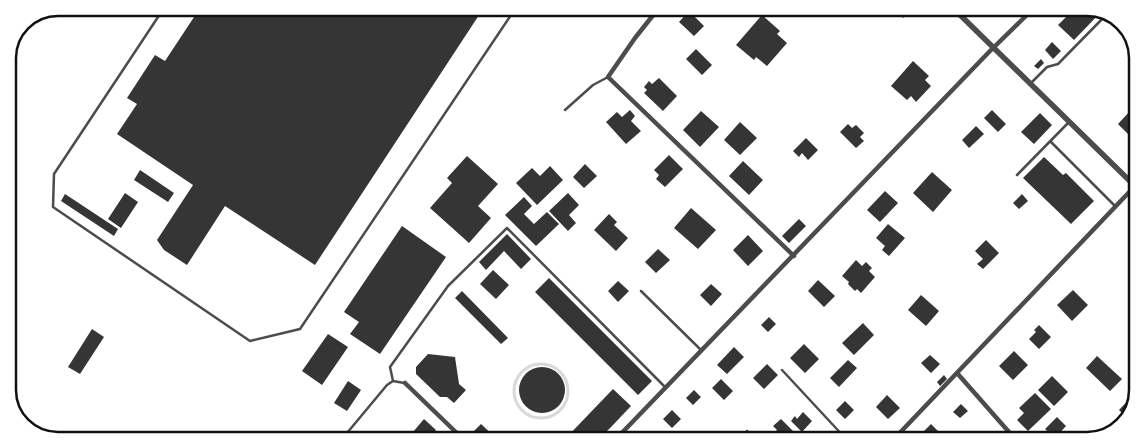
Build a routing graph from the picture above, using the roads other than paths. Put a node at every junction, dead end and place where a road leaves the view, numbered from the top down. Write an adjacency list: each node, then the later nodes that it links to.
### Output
1 (159, 16): 2 (lane)
2 (509, 16)
3 (652, 16): 8 (street)
4 (961, 16): 7 (street)
5 (1026, 16): 7 (street)
6 (1102, 19): 9 (lane)
7 (995, 48): 9 (street); 17 (street)
8 (608, 77): 10 (lane); 17 (street)
9 (1031, 83): 11 (street)
10 (565, 110)
11 (1070, 121): 12 (lane); 14 (street)
12 (1050, 141): 13 (lane); 16 (lane)
13 (1017, 175)
14 (1129, 179)
15 (1129, 193): 16 (street)
16 (1115, 206): 21 (street)
17 (794, 256): 19 (street)
18 (641, 291): 19 (lane)
19 (702, 351): 24 (street)
20 (782, 370): 28 (lane)
21 (957, 373): 29 (street); 30 (street)
22 (393, 381): 23 (lane); 24 (lane); 25 (lane)
23 (405, 383): 26 (street)
24 (666, 388): 27 (street)
25 (347, 432)
26 (456, 432)
27 (623, 432)
28 (840, 432)
29 (901, 432)
30 (1009, 432)

